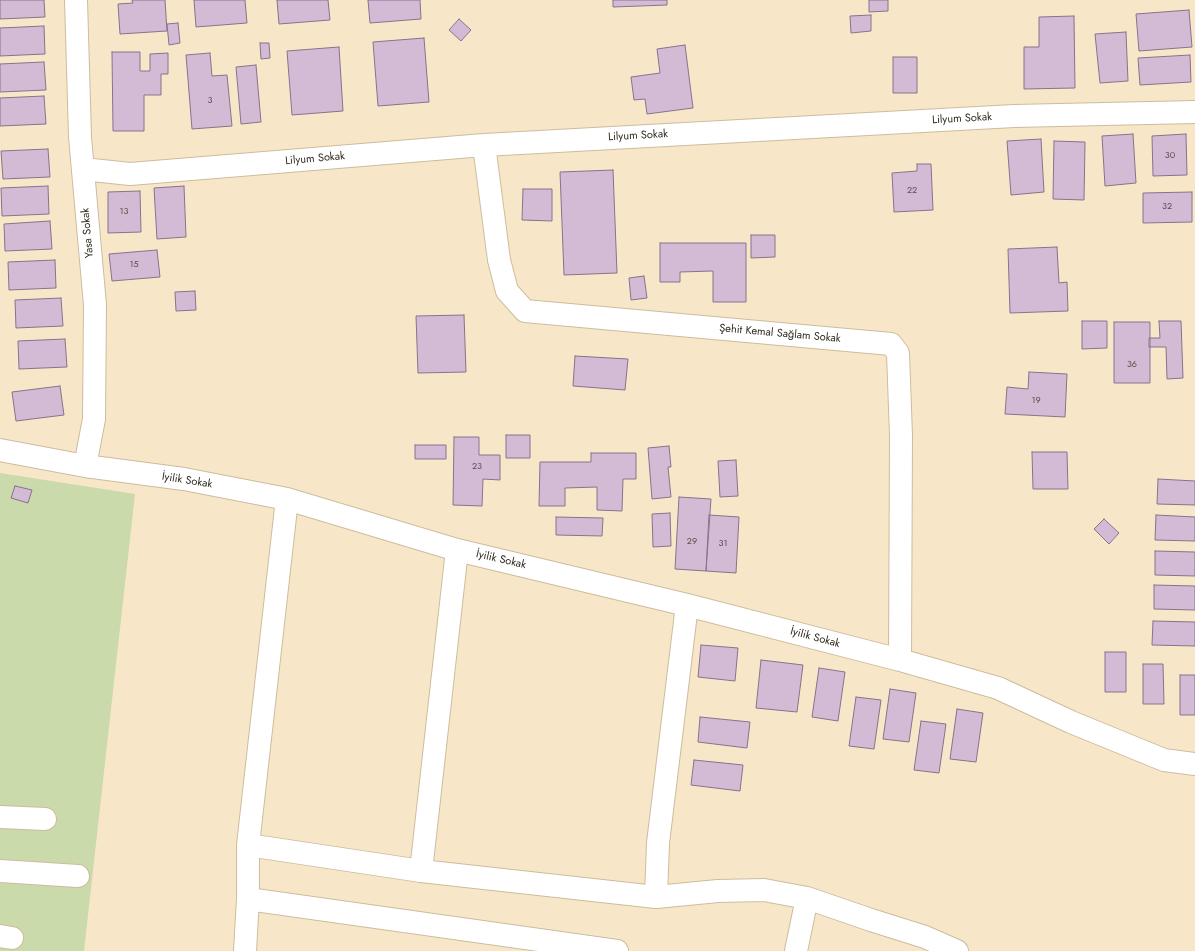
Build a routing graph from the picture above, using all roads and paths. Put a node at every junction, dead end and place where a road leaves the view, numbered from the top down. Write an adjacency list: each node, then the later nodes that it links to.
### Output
1 (76, 0): 4 (street, Yasa Sokak)
2 (1195, 112): 3 (street, Lilyum Sokak)
3 (484, 145): 4 (street, Lilyum Sokak); 10 (street, Şehit Kemal Sağlam Sokak)
4 (83, 169): 6 (street, Yasa Sokak)
5 (0, 450): 6 (street, İyilik Sokak)
6 (85, 466): 7 (street, İyilik Sokak)
7 (287, 499): 8 (street, İyilik Sokak); 14 (street)
8 (457, 550): 9 (street, İyilik Sokak); 16 (street)
9 (687, 605): 10 (street, İyilik Sokak); 18 (street)
10 (900, 660): 11 (street, İyilik Sokak)
11 (1195, 764)
12 (0, 817): 13 (street)
13 (45, 819)
14 (248, 845): 16 (street); 20 (street)
15 (0, 871): 17 (street)
16 (421, 871): 18 (street)
17 (78, 876)
18 (656, 897): 19 (street)
19 (807, 898): 23 (street); 24 (street)
20 (248, 899): 21 (street); 22 (street)
21 (245, 951)
22 (617, 951)
23 (796, 951)
24 (957, 951)

